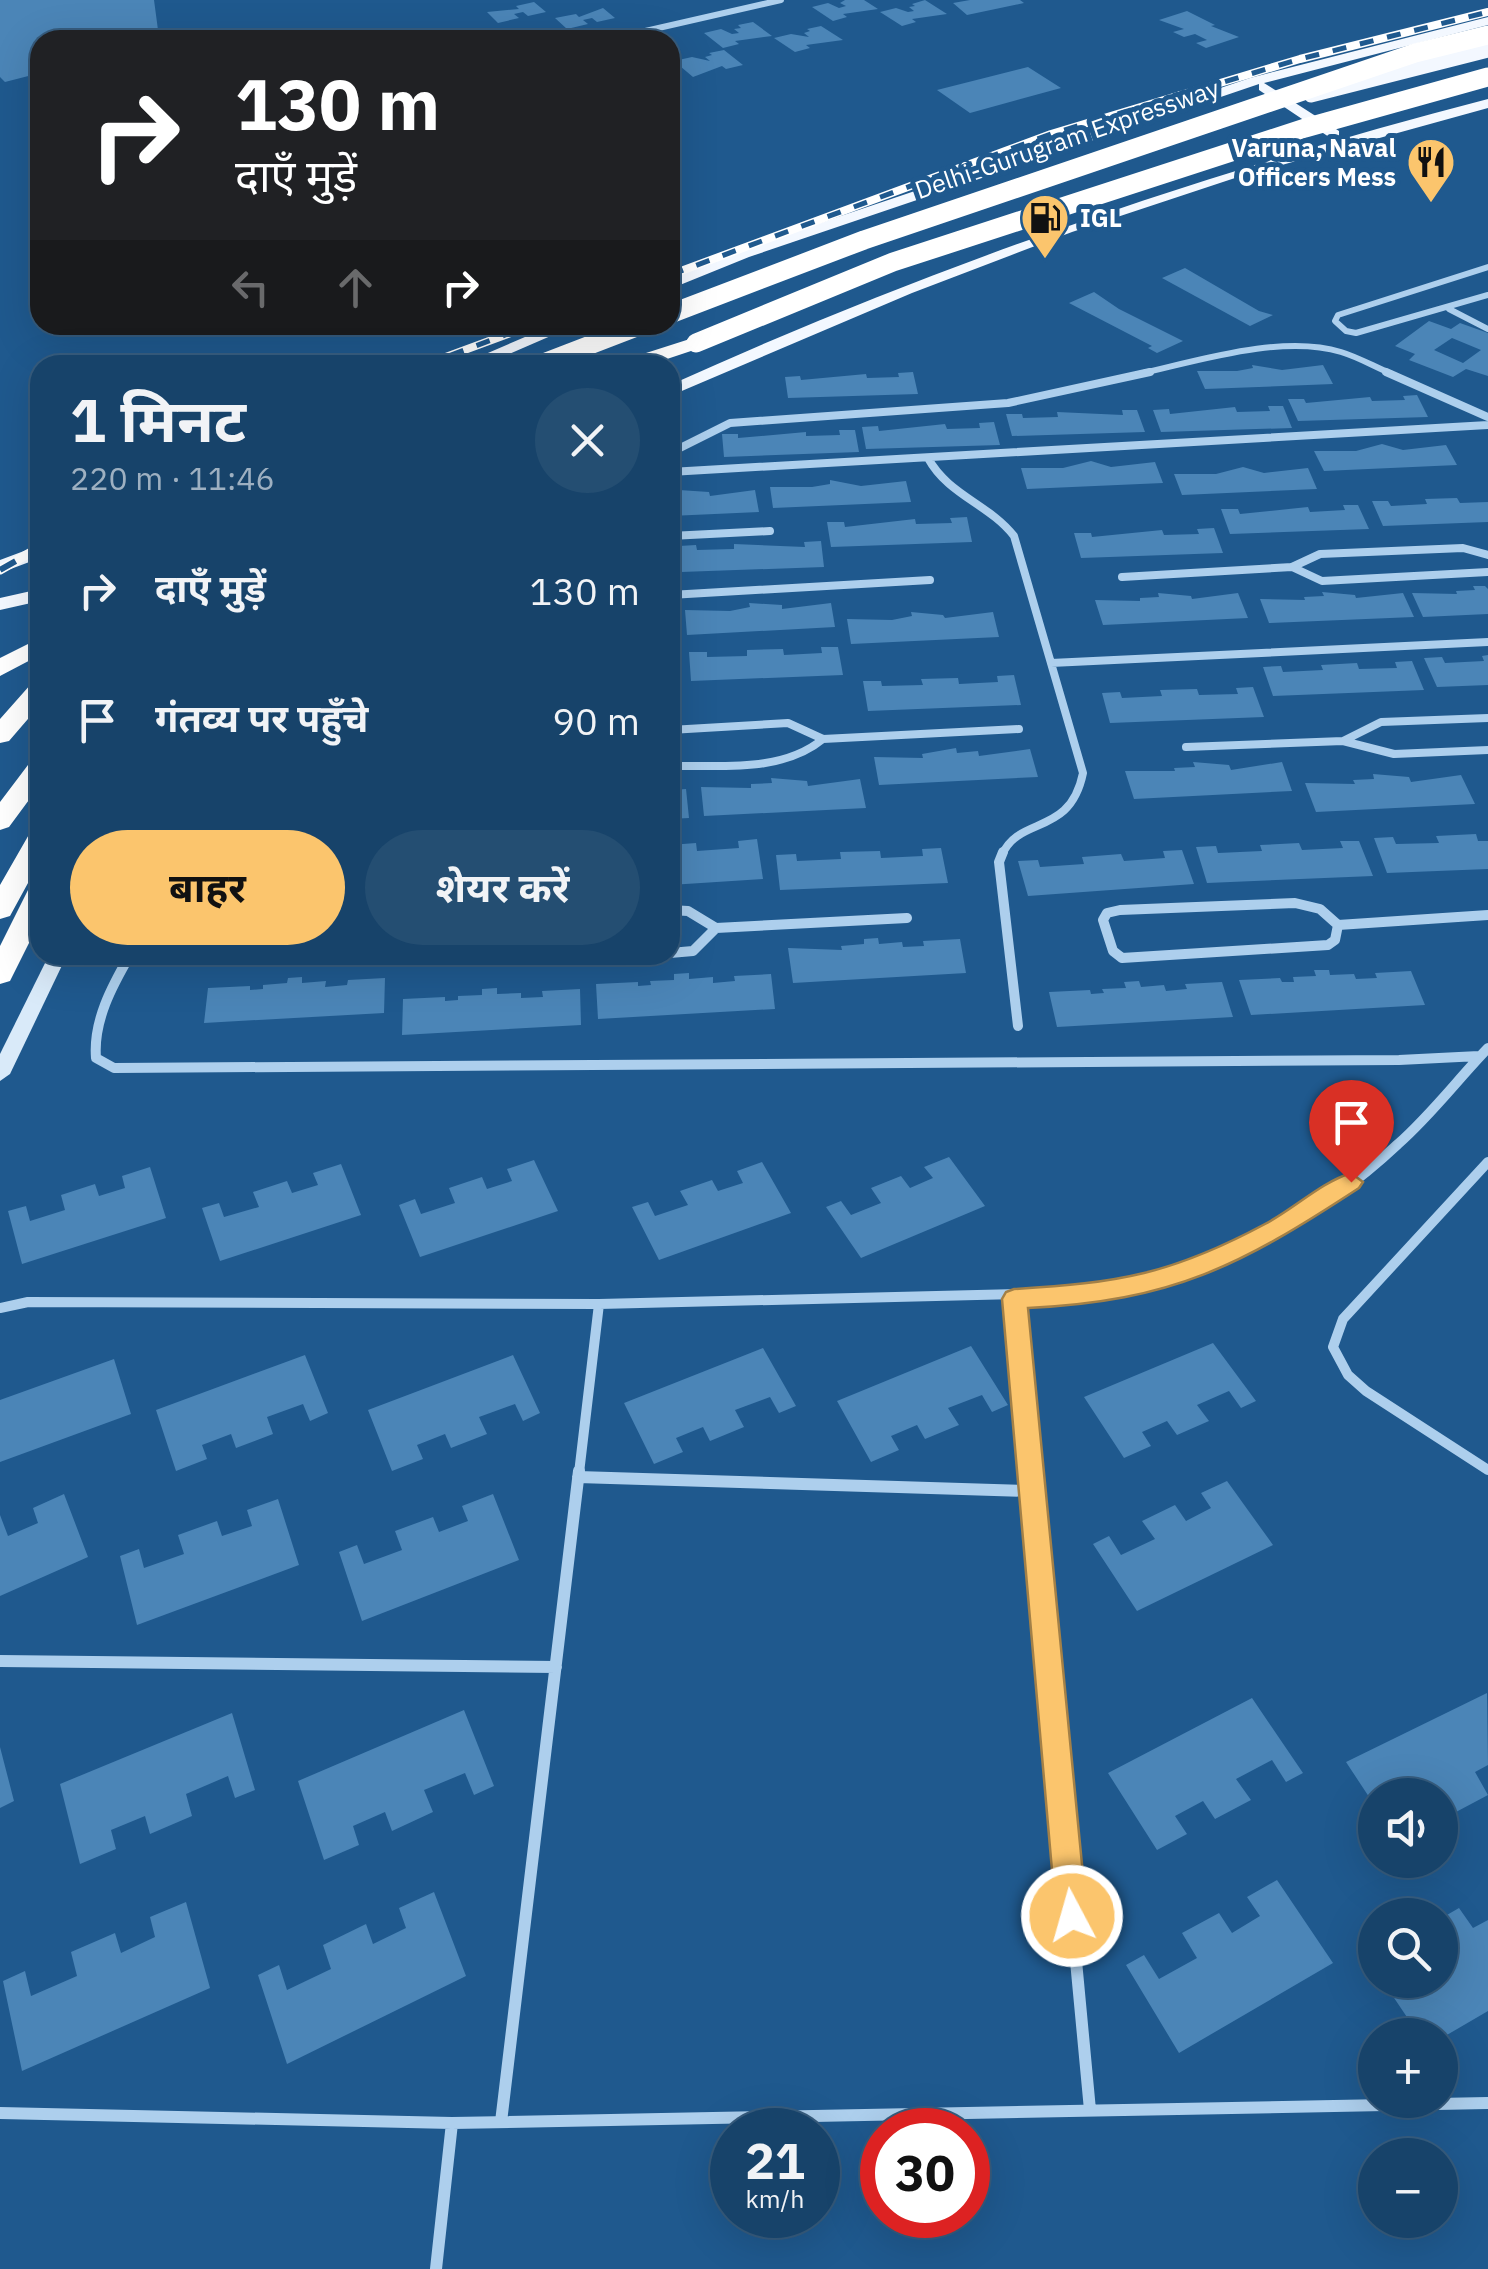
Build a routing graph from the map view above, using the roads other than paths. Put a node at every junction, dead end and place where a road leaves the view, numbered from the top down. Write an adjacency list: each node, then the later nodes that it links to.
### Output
1 (781, 0): 2 (street)
2 (764, 2): 4 (street)
3 (1488, 21): 8 (main road)
4 (648, 30)
5 (1488, 34): 10 (highway, Delhi-Gurugram Expressway, bridge)
6 (1488, 50): 10 (main road, bridge)
7 (1488, 77): 22 (highway, bridge)
8 (1255, 81): 11 (main road); 13 (main road)
9 (1488, 102): 11 (main road)
10 (1243, 111): 16 (highway, Delhi-Gurugram Expressway, bridge)
11 (1347, 143): 29 (main road)
12 (1488, 266): 17 (street)
13 (680, 280)
14 (1488, 294): 15 (street)
15 (1449, 308): 17 (street); 18 (street)
16 (680, 310)
17 (1342, 328): 23 (street)
18 (1488, 330)
19 (542, 335): 24 (main road)
20 (555, 335): 25 (main road)
21 (616, 335): 26 (highway, bridge)
22 (696, 342): 27 (highway); 28 (highway)
23 (1339, 352): 30 (street); 32 (street)
24 (494, 355)
25 (540, 355)
26 (566, 355)
27 (658, 355)
28 (672, 355)
29 (680, 386)
30 (1488, 417)
31 (1488, 425): 33 (street)
32 (680, 448)
33 (928, 458): 34 (street); 50 (street)
34 (680, 471)
35 (770, 531): 36 (street)
36 (680, 536)
37 (1488, 555): 40 (street)
38 (30, 556): 41 (main road)
39 (30, 568): 41 (main road)
40 (1292, 568): 42 (street); 43 (street)
41 (0, 571)
42 (1488, 572)
43 (1122, 577)
44 (930, 580): 45 (street)
45 (680, 594)
46 (30, 598): 47 (main road)
47 (0, 604)
48 (1488, 642): 50 (street)
49 (30, 651): 51 (highway)
50 (1051, 663): 76 (street)
51 (0, 668)
52 (30, 701): 56 (highway)
53 (1488, 718): 58 (street)
54 (680, 729): 57 (street)
55 (1019, 729): 57 (street)
56 (0, 735)
57 (823, 739): 61 (street)
58 (1343, 741): 59 (street); 60 (street)
59 (1186, 747)
60 (1488, 750)
61 (680, 765)
62 (30, 781): 63 (highway)
63 (0, 822)
64 (30, 855): 65 (highway)
65 (0, 908)
66 (680, 911): 71 (street)
67 (30, 913): 75 (highway)
68 (1488, 915): 70 (street)
69 (907, 918): 71 (street)
70 (1338, 925): 70 (street)
71 (716, 928): 72 (street)
72 (680, 952)
73 (53, 965): 78 (main road)
74 (125, 965): 77 (street)
75 (0, 974)
76 (1018, 1026)
77 (1484, 1052): 80 (street)
78 (0, 1074)
79 (1488, 1162): 83 (street)
80 (1014, 1299): 81 (street); 85 (street)
81 (599, 1304): 82 (street); 84 (street)
82 (0, 1308)
83 (1488, 1470)
84 (578, 1477): 85 (street); 87 (street)
85 (1030, 1492): 89 (street)
86 (0, 1661): 87 (street)
87 (556, 1667): 91 (street)
88 (1488, 2102): 89 (street)
89 (1090, 2110): 91 (street)
90 (0, 2113): 92 (street)
91 (501, 2122): 92 (street)
92 (452, 2123): 93 (street)
93 (436, 2269)

